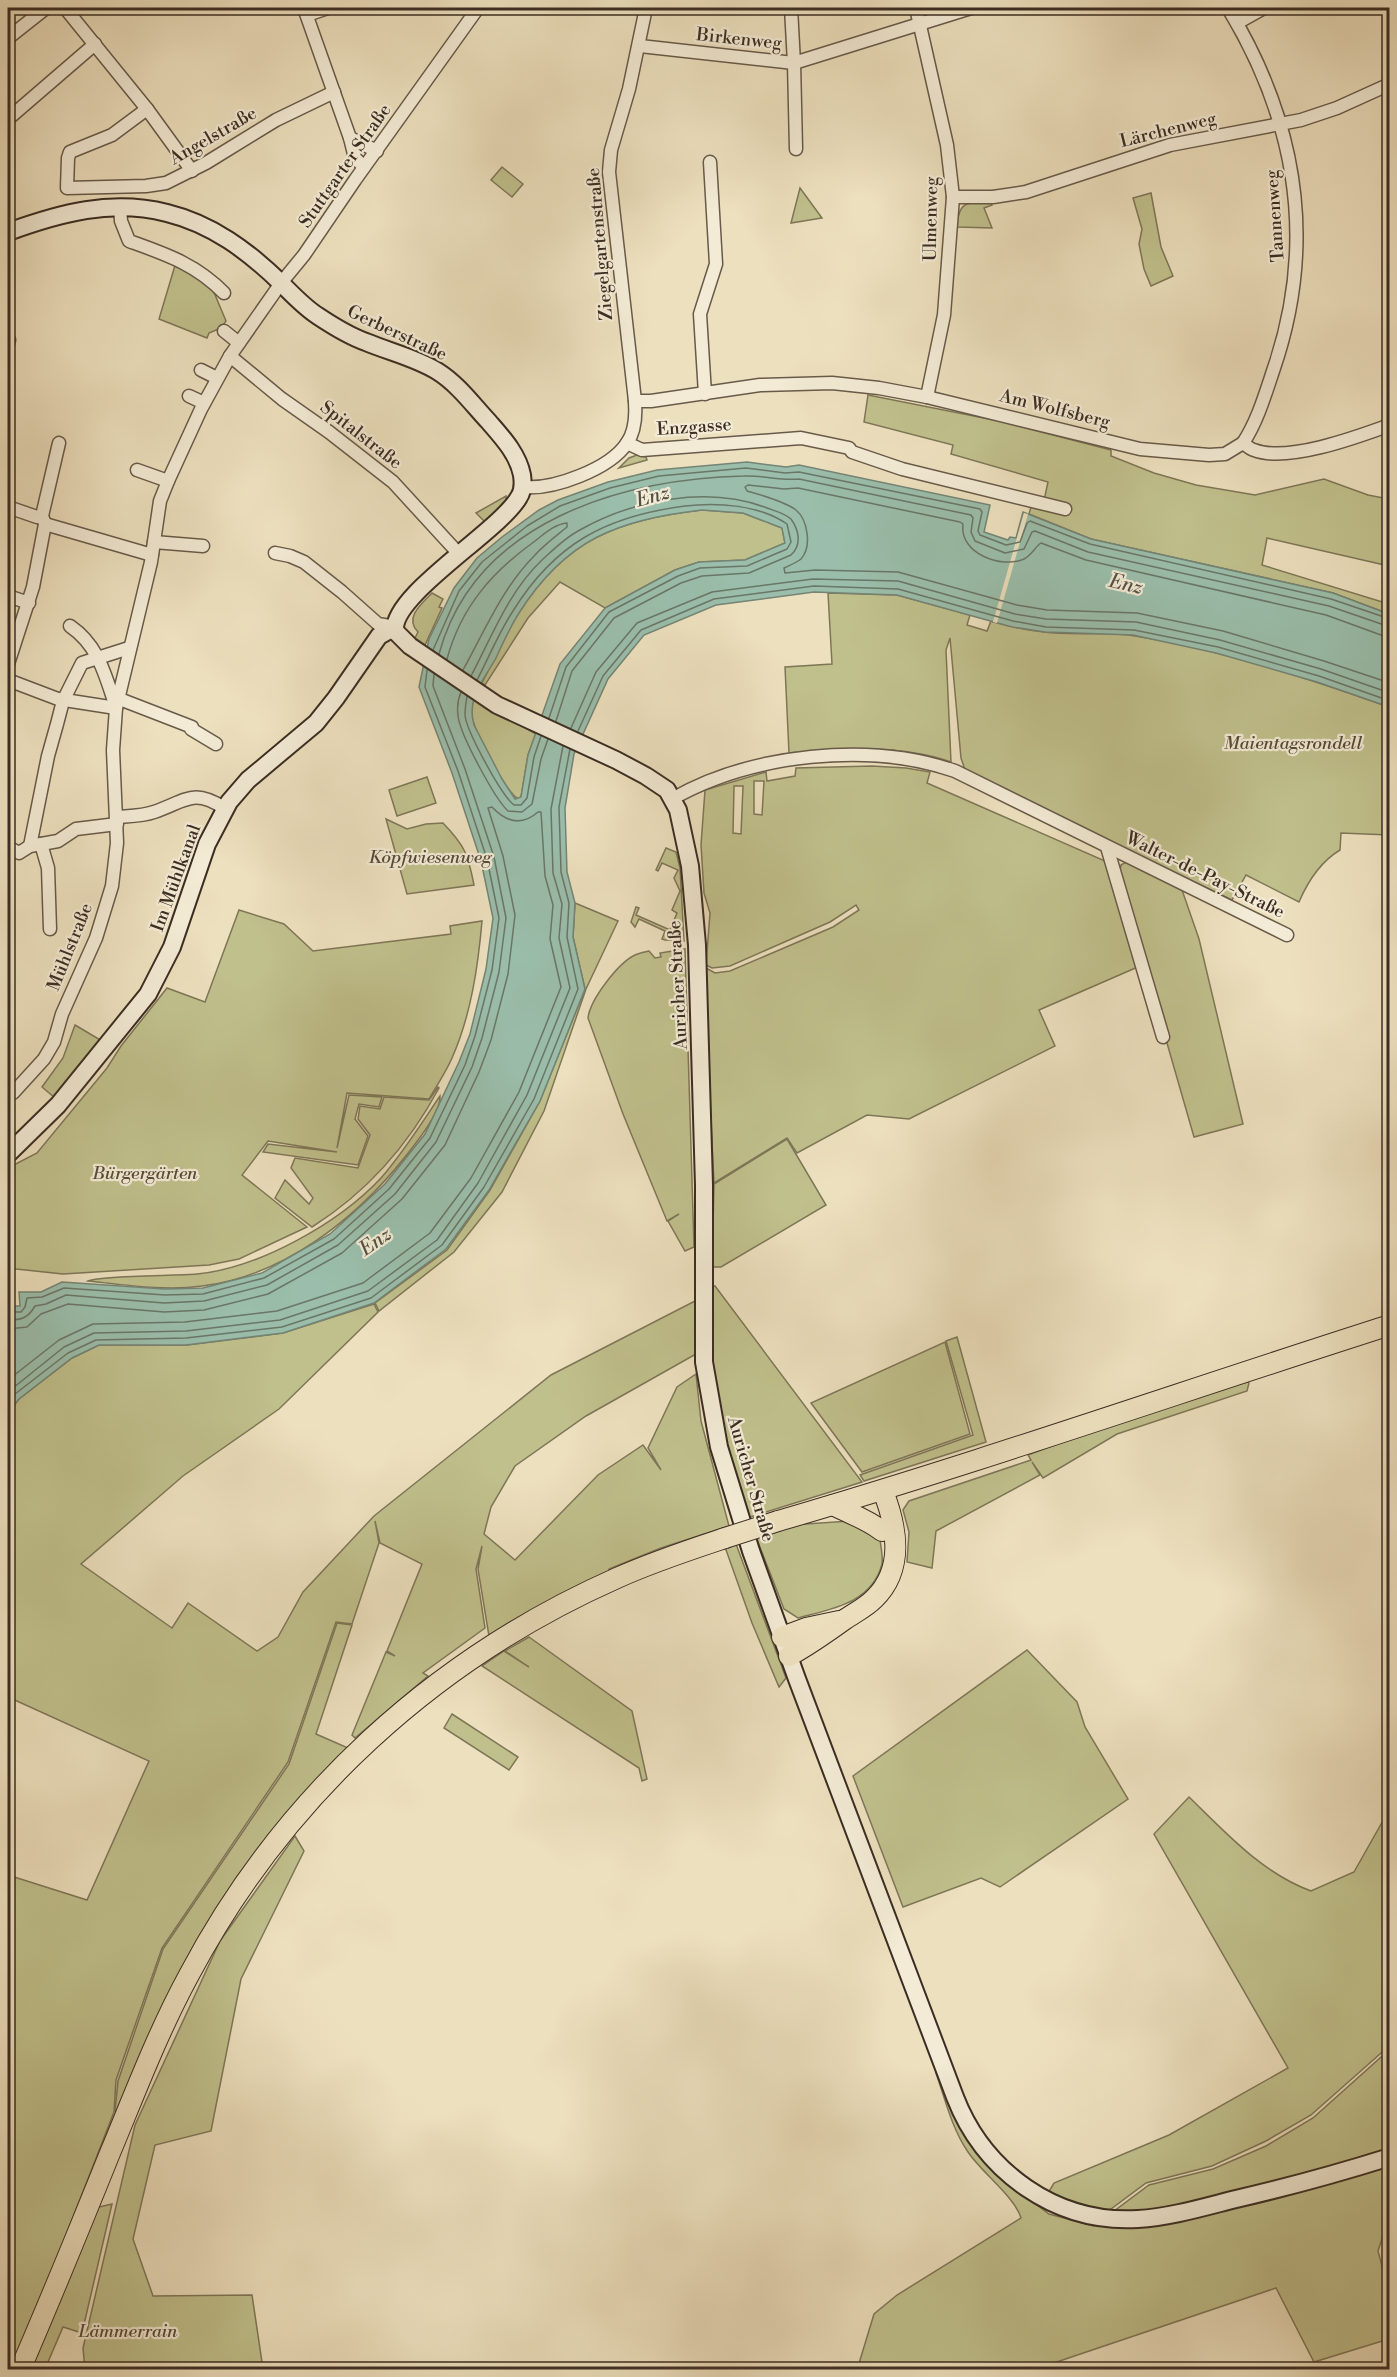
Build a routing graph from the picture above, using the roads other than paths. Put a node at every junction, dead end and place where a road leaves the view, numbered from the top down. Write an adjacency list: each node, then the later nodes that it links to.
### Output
1 (46, 8): 14 (street)
2 (65, 8): 15 (street)
3 (328, 8): 11 (street)
4 (478, 8): 25 (street, Stuttgarter Straße)
5 (646, 8): 16 (street, Ziegelgartenstraße)
6 (791, 8): 17 (street)
7 (916, 8): 12 (street, Ulmenweg)
8 (971, 8): 12 (street, Birkenweg)
9 (1228, 8): 13 (street, Tannenweg)
10 (1264, 8): 13 (street)
11 (306, 11): 19 (street)
12 (920, 23): 17 (street, Birkenweg); 29 (street, Ulmenweg)
13 (1237, 23): 22 (street, Tannenweg)
14 (8, 38)
15 (95, 44): 20 (street); 21 (street)
16 (639, 46): 17 (street, Birkenweg); 42 (street, Ziegelgartenstraße)
17 (794, 63): 24 (street)
18 (1389, 84): 22 (street, Lärchenweg)
19 (334, 92): 23 (street); 28 (street, Angelstraße)
20 (147, 109): 28 (street); 28 (street, Angelstraße)
21 (8, 119)
22 (1280, 124): 29 (street, Lärchenweg); 47 (street, Tannenweg)
23 (350, 138): 25 (street); 27 (street)
24 (796, 149)
25 (377, 151): 27 (street, Stuttgarter Straße)
26 (710, 162): 39 (street)
27 (364, 167): 32 (street, Stuttgarter Straße)
28 (192, 171)
29 (953, 197): 41 (street, Ulmenweg)
30 (120, 207): 31 (street, Gerberstraße); 32 (street, Gerberstraße); 33 (street)
31 (8, 232)
32 (281, 283): 35 (street, Stuttgarter Straße); 50 (street, Gerberstraße)
33 (224, 292)
34 (224, 331): 35 (street)
35 (239, 343): 36 (street, Stuttgarter Straße)
36 (230, 356): 38 (street, Stuttgarter Straße); 57 (street, Spitalstraße)
37 (201, 370): 38 (street)
38 (217, 378): 43 (street, Stuttgarter Straße)
39 (705, 394): 41 (street, Am Wolfsberg); 42 (street, Am Wolfsberg)
40 (189, 396): 43 (street)
41 (927, 397): 47 (street, Am Wolfsberg)
42 (635, 401): 46 (street, Ziegelgartenstraße)
43 (203, 406): 49 (street, Stuttgarter Straße)
44 (1389, 425): 47 (street)
45 (59, 443): 53 (street)
46 (627, 443): 50 (street); 52 (street, Enzgasse)
47 (1243, 443)
48 (137, 470): 49 (street)
49 (168, 481): 54 (street, Stuttgarter Straße)
50 (523, 487): 57 (street)
51 (8, 507): 53 (street)
52 (1065, 509)
53 (43, 520): 58 (street); 60 (street)
54 (154, 542): 55 (street); 58 (street, Stuttgarter Straße)
55 (203, 546)
56 (275, 553): 62 (street, Auricher Straße)
57 (459, 554): 62 (street)
58 (152, 555): 63 (street, Stuttgarter Straße)
59 (8, 596): 60 (street)
60 (28, 603): 65 (street)
61 (70, 626): 64 (street)
62 (395, 627): 70 (street, Auricher Straße); 71 (street, Im Mühlkanal)
63 (129, 648): 64 (street); 68 (street, Stuttgarter Straße)
64 (99, 657): 67 (street); 68 (street)
65 (8, 664)
66 (8, 680): 67 (street)
67 (61, 700): 68 (street); 75 (street)
68 (120, 702): 69 (street); 72 (street, Mühlstraße)
69 (216, 744)
70 (672, 799): 74 (street, Walter-de-Pay-Straße); 87 (street, Auricher Straße)
71 (234, 802): 72 (street); 80 (street, Im Mühlkanal)
72 (117, 820): 75 (street); 79 (street, Mühlstraße)
73 (8, 847): 75 (street)
74 (1107, 847): 77 (street, Walter-de-Pay-Straße); 78 (street, Walter-de-Pay-Straße)
75 (30, 848): 76 (street)
76 (50, 929)
77 (1287, 935)
78 (1163, 1037)
79 (13, 1093)
80 (8, 1154)
81 (1389, 1325): 82 (main road)
82 (878, 1492): 83 (main road); 84 (main road); 85 (main road)
83 (833, 1505): 84 (main road); 90 (main road, bridge)
84 (882, 1531): 85 (main road)
85 (895, 1558): 86 (main road)
86 (844, 1620): 87 (main road); 88 (main road)
87 (782, 1637): 88 (street, Auricher Straße)
88 (789, 1656): 89 (street, Auricher Straße)
89 (1389, 2157)
90 (20, 2370)

